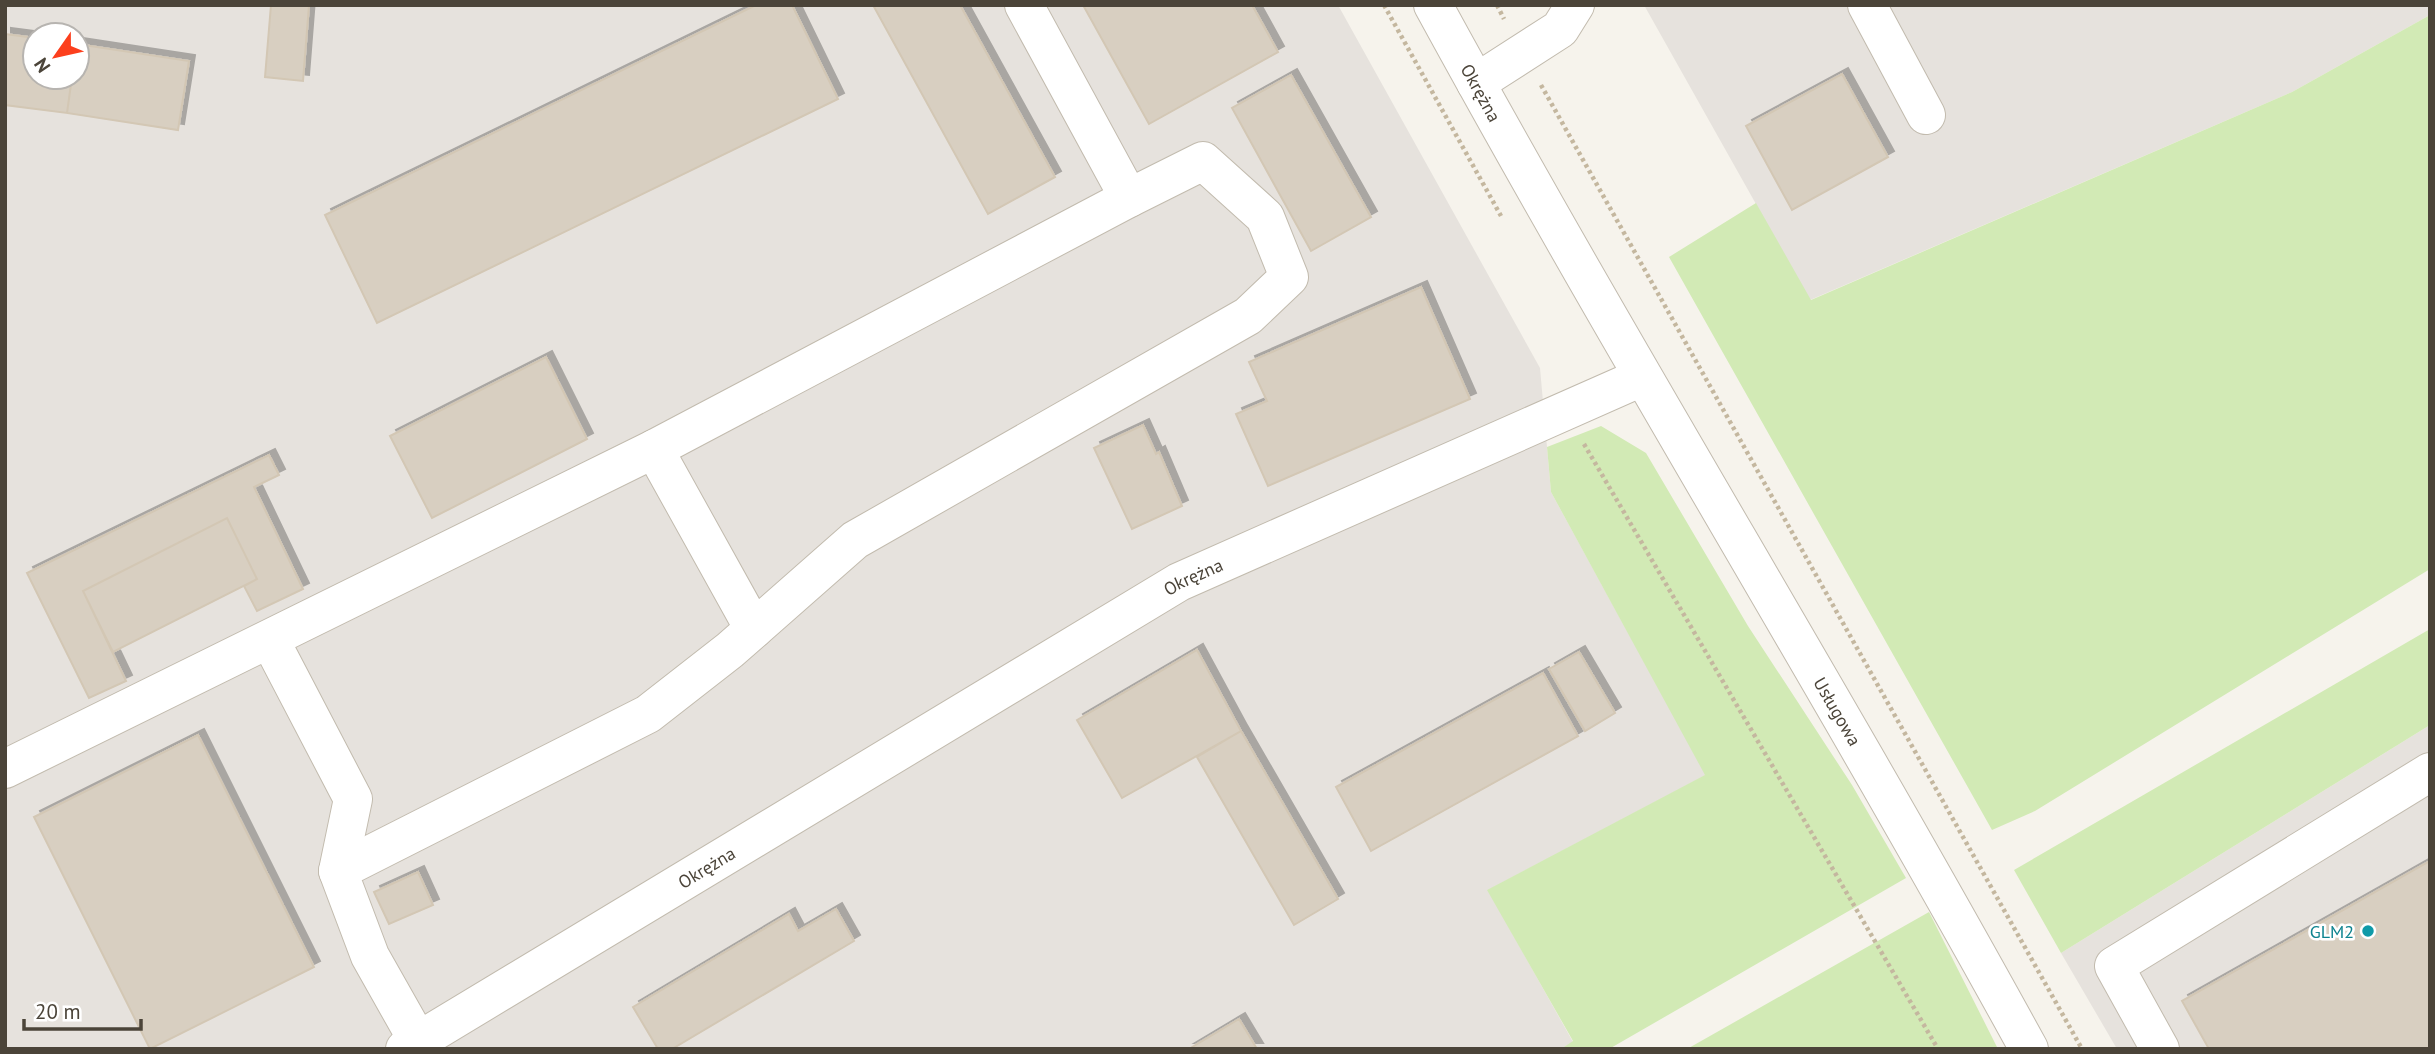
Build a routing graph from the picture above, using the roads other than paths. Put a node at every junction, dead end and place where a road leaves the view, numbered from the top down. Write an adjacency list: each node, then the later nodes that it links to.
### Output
1 (1024, 5): 7 (street)
2 (1433, 5): 5 (street, Okrężna)
3 (1575, 5): 5 (street)
4 (1867, 5): 6 (street)
5 (1476, 83): 8 (street, Okrężna)
6 (1926, 115)
7 (1129, 198): 9 (street); 10 (street)
8 (1642, 377): 15 (street, Okrężna); 16 (street, Usługowa)
9 (654, 449): 10 (street); 11 (street)
10 (754, 629): 14 (street)
11 (270, 640): 12 (street); 14 (street)
12 (5, 769)
13 (2430, 772): 17 (street)
14 (338, 871): 15 (street)
15 (411, 1045)
16 (2029, 1049)
17 (2160, 1049)

